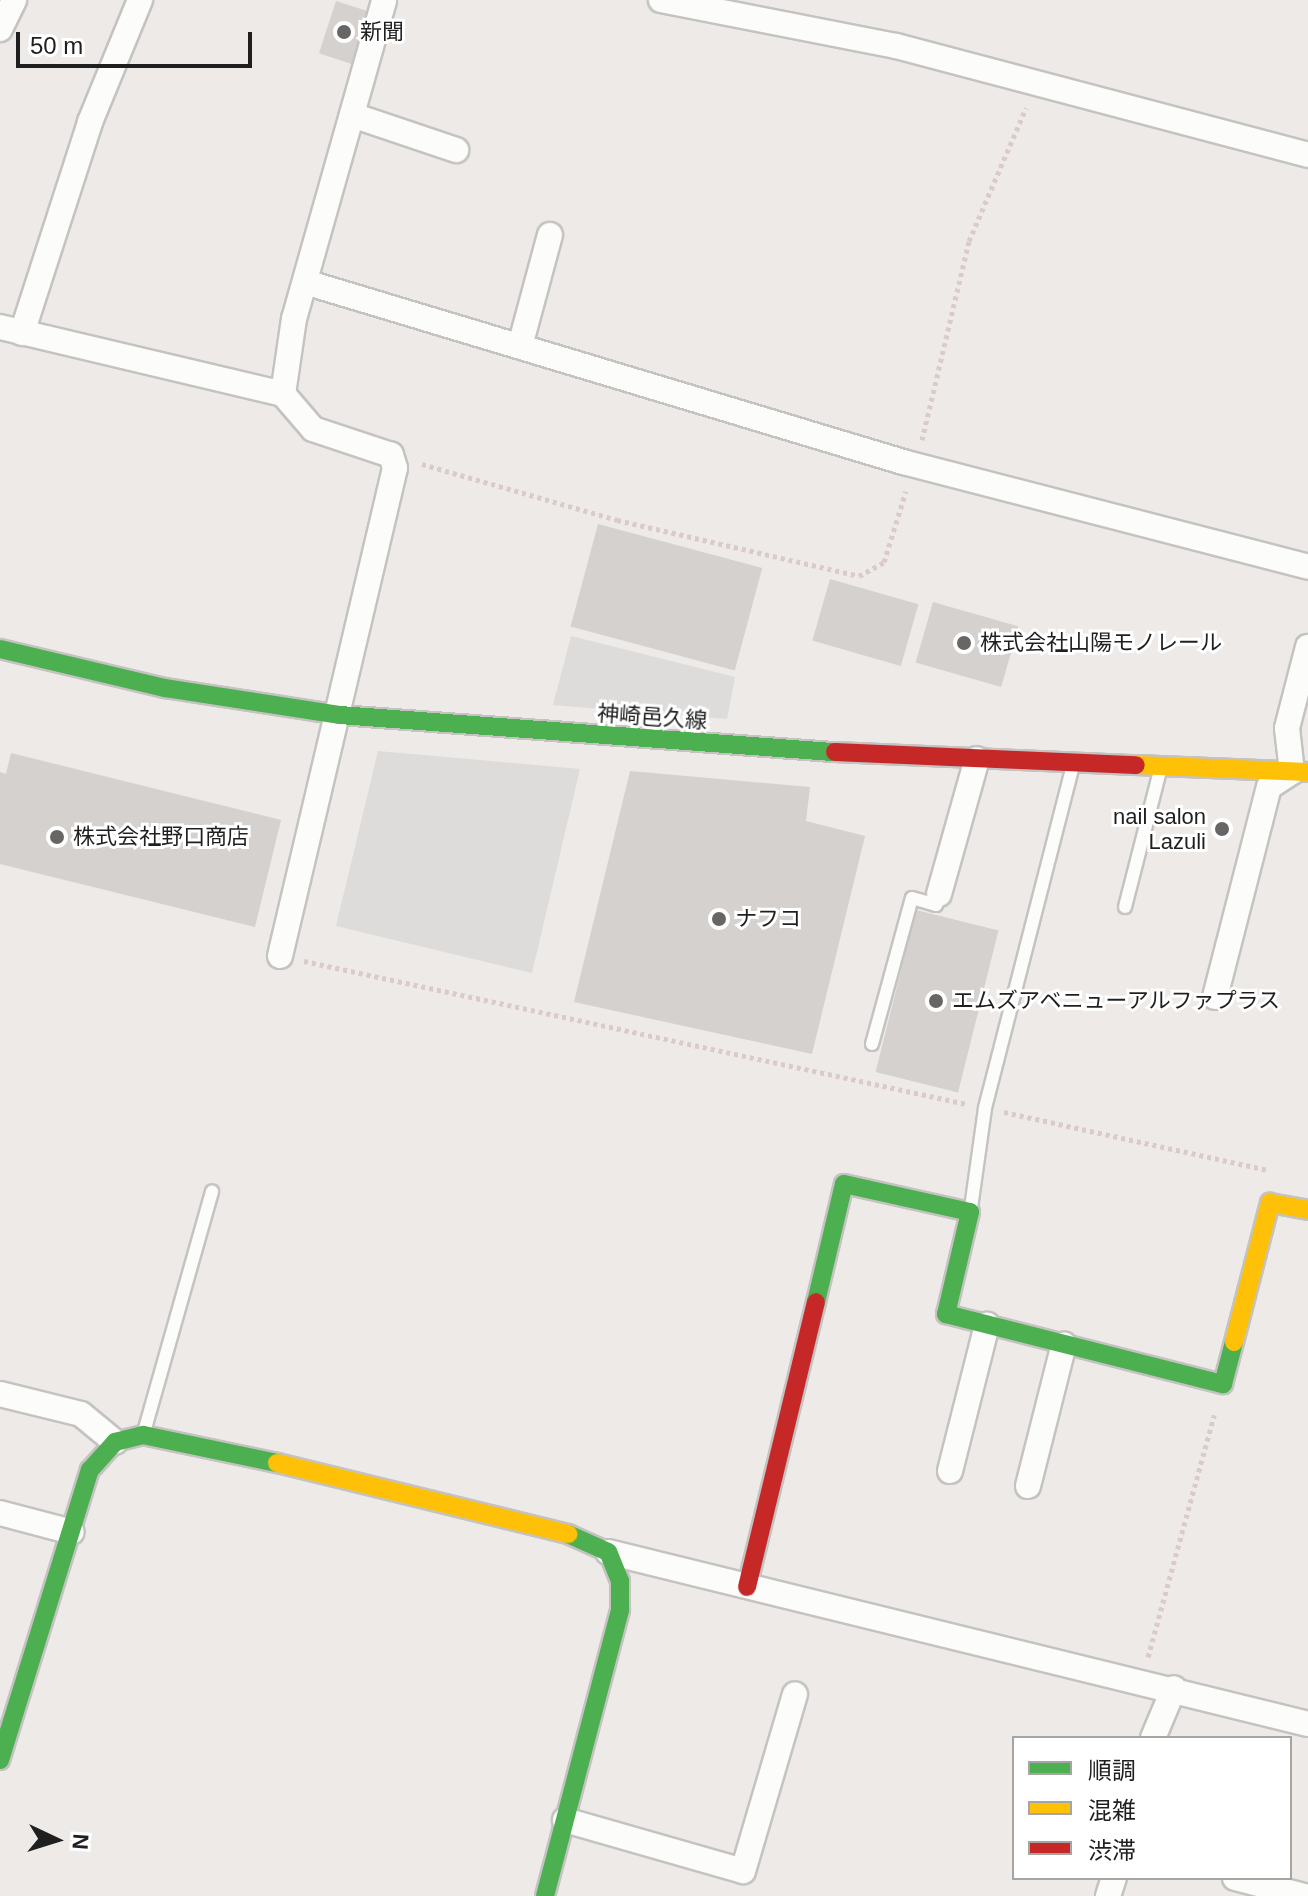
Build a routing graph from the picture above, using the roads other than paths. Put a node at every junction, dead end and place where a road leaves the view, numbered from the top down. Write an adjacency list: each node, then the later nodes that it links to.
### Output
1 (14, 0): 5 (street)
2 (140, 0): 11 (street)
3 (384, 0): 6 (street)
4 (661, 0): 8 (street)
5 (0, 29)
6 (352, 115): 7 (street); 10 (street)
7 (456, 150)
8 (1308, 155)
9 (550, 235): 12 (street)
10 (305, 282): 12 (street); 13 (street)
11 (11, 330): 13 (street)
12 (520, 346): 14 (street)
13 (283, 394): 17 (street)
14 (1308, 567)
15 (1308, 647): 21 (street)
16 (0, 649): 17 (street, 神崎邑久線)
17 (340, 715): 18 (street, 神崎邑久線); 24 (street)
18 (977, 759): 19 (street, 神崎邑久線); 22 (street)
19 (1074, 763): 20 (street, 神崎邑久線); 29 (lane)
20 (1161, 767): 21 (street, 神崎邑久線); 23 (lane)
21 (1300, 772): 25 (street)
22 (939, 894): 26 (lane)
23 (1125, 907)
24 (280, 956)
25 (1215, 997)
26 (872, 1044)
27 (212, 1191): 33 (lane)
28 (1308, 1210): 31 (street)
29 (970, 1212): 30 (street); 40 (street)
30 (987, 1325): 31 (street); 35 (street)
31 (1064, 1344): 36 (street)
32 (0, 1394): 34 (street)
33 (143, 1435): 34 (street); 39 (street)
34 (115, 1442): 38 (street)
35 (950, 1471)
36 (1028, 1486)
37 (0, 1513): 38 (street)
38 (72, 1532): 45 (street)
39 (608, 1552): 40 (street); 46 (street)
40 (747, 1587): 41 (street)
41 (1174, 1688): 43 (street); 44 (street)
42 (795, 1694): 46 (street)
43 (1308, 1724)
44 (1154, 1736)
45 (0, 1760)
46 (565, 1820): 48 (street)
47 (1243, 1880): 49 (street)
48 (545, 1896)
49 (1304, 1896)

